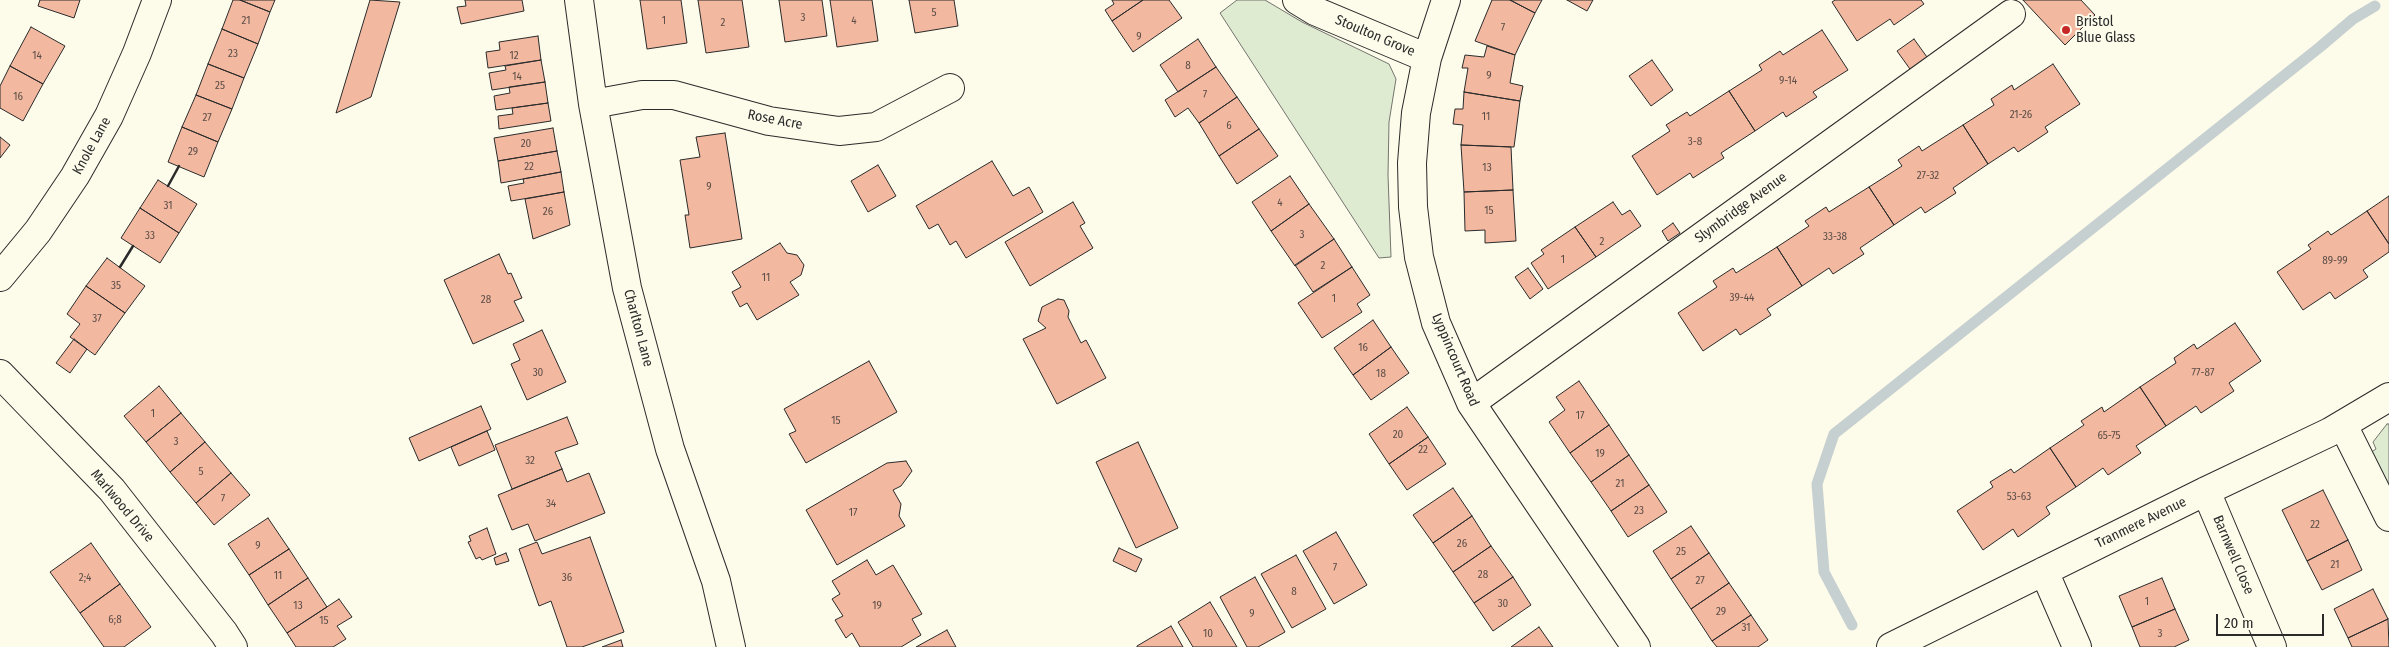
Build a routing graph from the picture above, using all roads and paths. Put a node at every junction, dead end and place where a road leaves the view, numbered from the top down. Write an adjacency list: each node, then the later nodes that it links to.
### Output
1 (157, 0): 9 (street, Knole Lane)
2 (579, 0): 8 (street, Charlton Lane)
3 (1298, 0): 6 (street, Stoulton Grove)
4 (1446, 0): 6 (street, Lyppincourt Road)
5 (2011, 14): 12 (street, Slymbridge Avenue)
6 (1427, 58): 12 (street, Lyppincourt Road)
7 (950, 88): 8 (street, Rose Acre)
8 (593, 104): 18 (street, Charlton Lane)
9 (0, 277)
10 (0, 374): 17 (street, Marlwood Drive)
11 (2389, 397): 13 (street, Tranmere Avenue)
12 (1471, 403): 19 (street, Lyppincourt Road)
13 (2343, 425): 14 (street, Tranmere Avenue); 15 (street)
14 (2206, 491): 16 (street, Tranmere Avenue); 22 (street, Barnwell Close)
15 (2389, 517)
16 (2044, 571): 20 (street, Tranmere Avenue); 21 (street)
17 (233, 647)
18 (731, 647)
19 (1636, 647)
20 (1891, 647)
21 (2078, 647)
22 (2272, 647)

